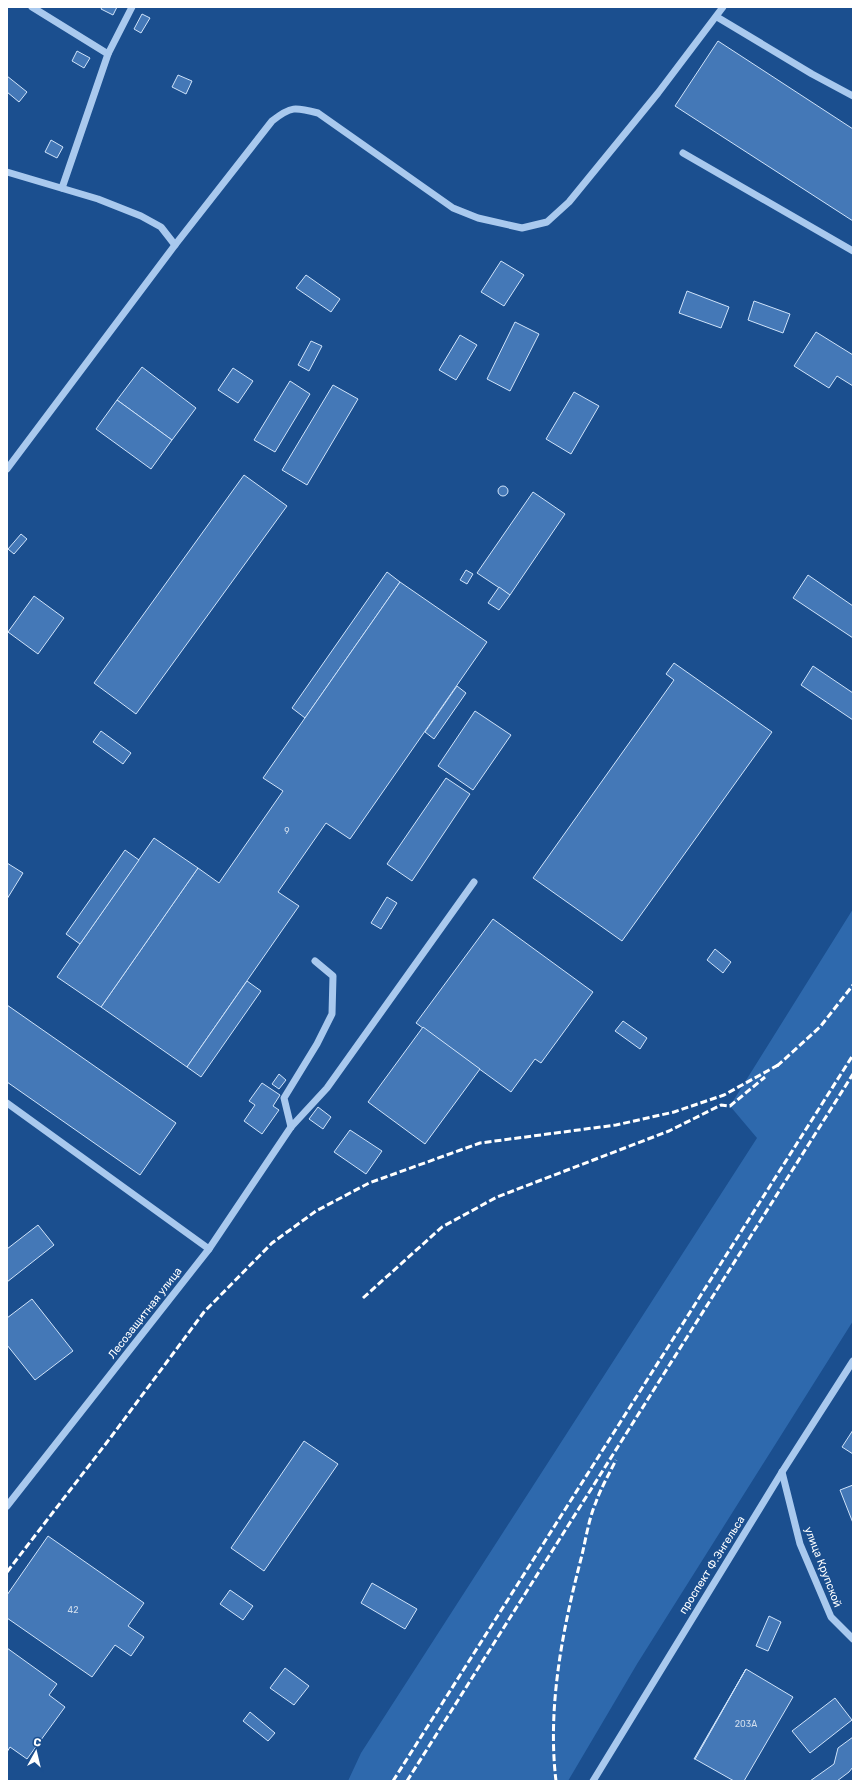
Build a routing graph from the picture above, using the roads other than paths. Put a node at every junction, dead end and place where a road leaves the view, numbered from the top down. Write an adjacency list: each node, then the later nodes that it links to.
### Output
1 (32, 7): 5 (street)
2 (132, 7): 5 (street)
3 (723, 7): 4 (street)
4 (717, 17): 6 (street); 10 (street)
5 (108, 54): 9 (street)
6 (853, 96)
7 (683, 152): 11 (street)
8 (7, 172): 9 (street)
9 (62, 188): 10 (street)
10 (175, 245): 12 (street)
11 (853, 251)
12 (7, 469)
13 (474, 882): 16 (street, Лесозащитная улица)
14 (315, 960): 16 (street)
15 (7, 1103): 17 (street)
16 (291, 1128): 17 (street, Лесозащитная улица)
17 (209, 1249): 20 (street, Лесозащитная улица)
18 (853, 1361): 19 (street, проспект Ф.Энгельса)
19 (782, 1472): 21 (street, улица Крупской); 22 (street, проспект Ф.Энгельса)
20 (7, 1506)
21 (853, 1639)
22 (593, 1781)

